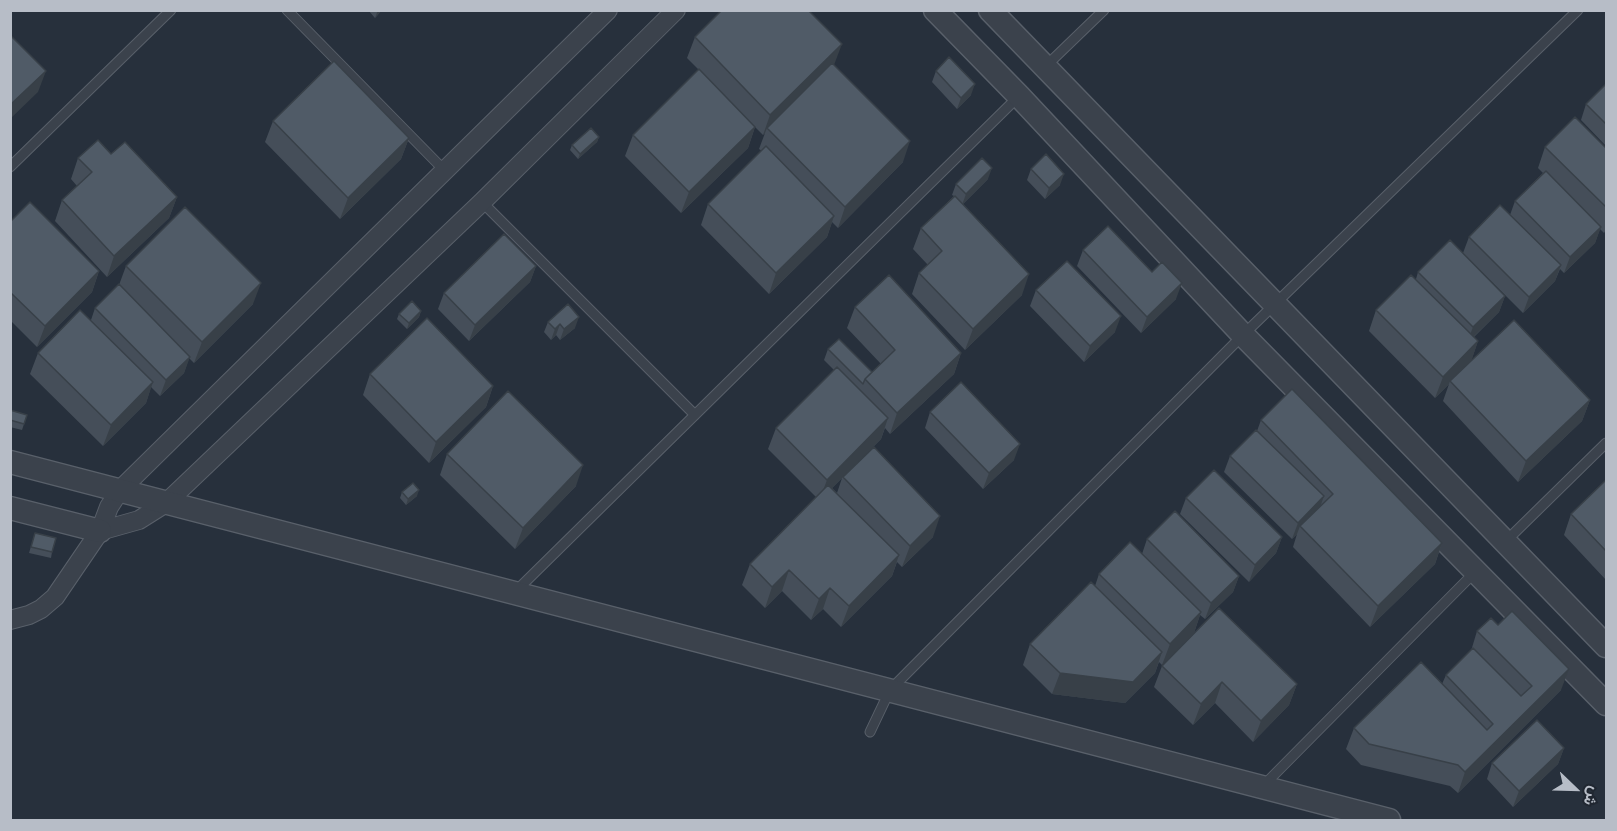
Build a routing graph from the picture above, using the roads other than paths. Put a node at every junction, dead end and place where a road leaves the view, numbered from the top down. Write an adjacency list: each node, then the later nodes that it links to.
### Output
1 (171, 10): 11 (lane)
2 (287, 10): 12 (lane)
3 (608, 10): 12 (street)
4 (676, 10): 13 (street)
5 (935, 10): 10 (street)
6 (990, 10): 9 (street)
7 (1104, 10): 9 (lane)
8 (1578, 10): 14 (lane)
9 (1045, 68): 14 (street)
10 (1019, 96): 15 (street); 16 (lane)
11 (10, 167)
12 (444, 171): 19 (street)
13 (482, 202): 16 (lane); 20 (street)
14 (1275, 305): 15 (lane); 23 (street)
15 (1243, 335): 24 (street); 28 (lane)
16 (695, 415): 25 (lane)
17 (1606, 443): 23 (lane)
18 (10, 462): 19 (street)
19 (120, 490): 20 (street); 22 (street)
20 (166, 503): 22 (street); 25 (street)
21 (10, 508): 22 (street)
22 (100, 531): 26 (street)
23 (1504, 542): 27 (street)
24 (1477, 570): 29 (street); 31 (lane)
25 (514, 593): 28 (street)
26 (10, 620)
27 (1606, 646)
28 (890, 690): 30 (lane); 31 (street)
29 (1606, 704)
30 (870, 732)
31 (1263, 787): 32 (street)
32 (1389, 820)

